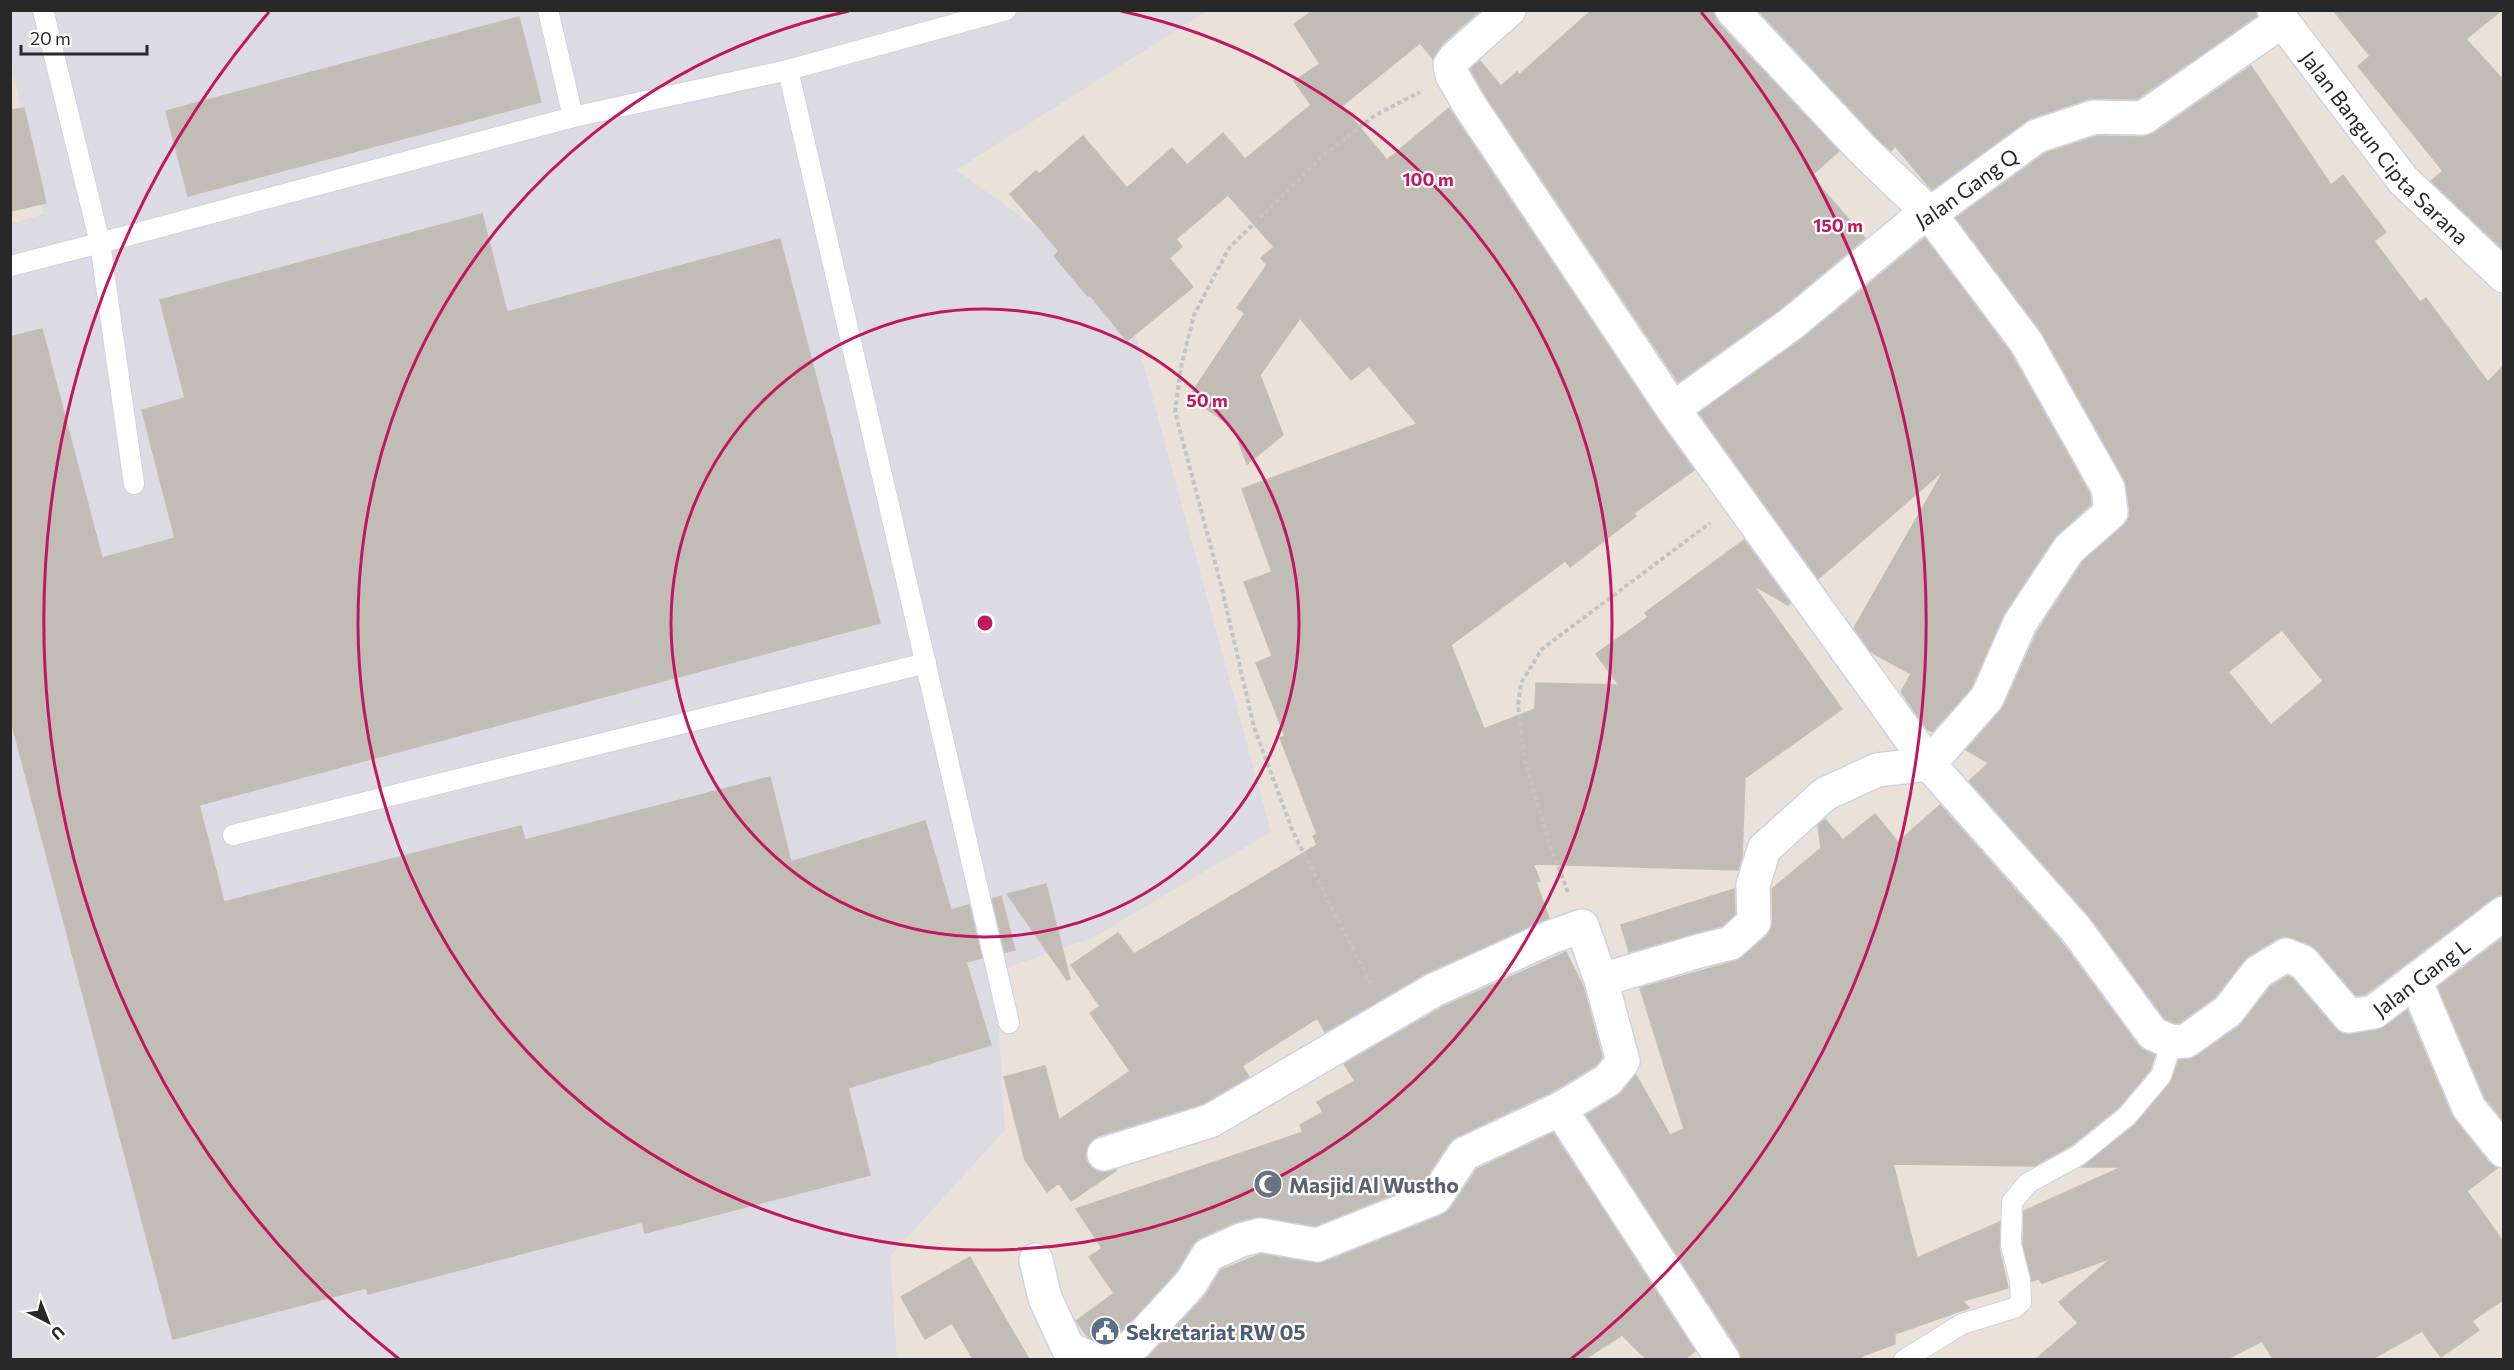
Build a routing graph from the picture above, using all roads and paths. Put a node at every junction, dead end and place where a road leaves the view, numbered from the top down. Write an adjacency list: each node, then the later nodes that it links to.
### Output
1 (43, 10): 11 (lane)
2 (548, 10): 9 (lane)
3 (1006, 10): 7 (lane)
4 (1509, 10): 8 (street)
5 (1732, 10): 10 (street)
6 (2278, 16): 10 (street, Jalan Gang Q); 13 (street, Jalan Bangun Cipta Sarana)
7 (788, 70): 9 (lane); 17 (lane)
8 (1452, 75): 14 (street); 24 (path)
9 (573, 117): 11 (lane)
10 (1930, 214): 14 (street, Jalan Gang Q); 18 (street)
11 (100, 243): 12 (lane); 15 (lane)
12 (10, 266)
13 (2504, 276)
14 (1673, 409): 16 (street)
15 (134, 484)
16 (1739, 500): 18 (street); 21 (path)
17 (926, 663): 19 (lane); 25 (lane)
18 (1929, 764): 22 (street); 26 (street)
19 (233, 835)
20 (2504, 913): 23 (street, Jalan Gang L)
21 (1582, 926): 22 (street); 24 (street)
22 (1601, 980): 27 (street)
23 (2415, 980): 26 (street, Jalan Gang L); 28 (street)
24 (1388, 1017): 29 (street)
25 (1009, 1023)
26 (2172, 1042): 34 (lane)
27 (1560, 1109): 32 (street); 33 (street)
28 (2504, 1151)
29 (1104, 1154)
30 (1036, 1260): 31 (street)
31 (1070, 1356)
32 (1112, 1359)
33 (1723, 1359)
34 (1904, 1359)

